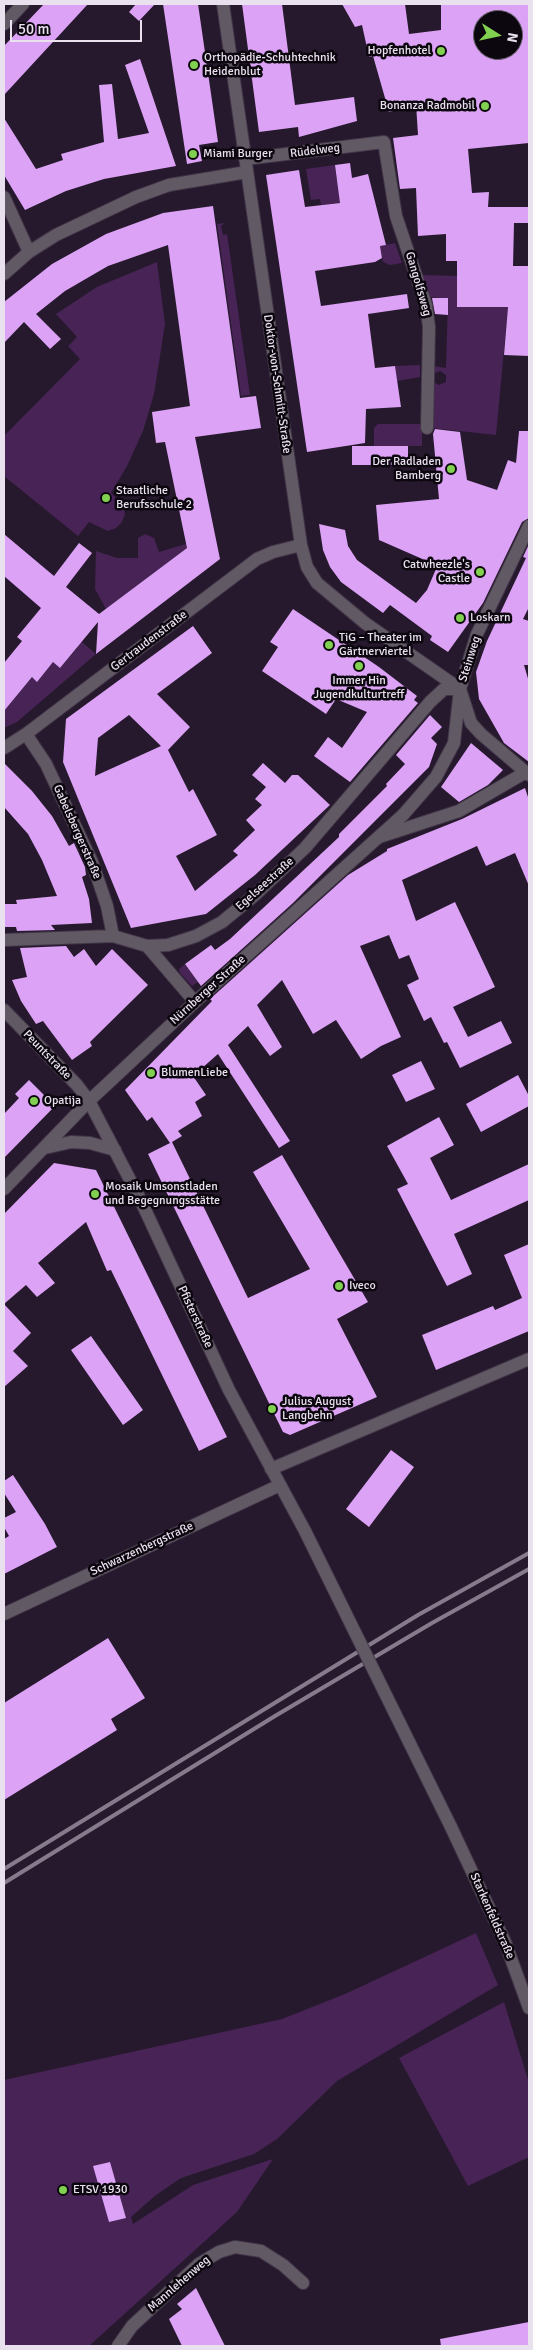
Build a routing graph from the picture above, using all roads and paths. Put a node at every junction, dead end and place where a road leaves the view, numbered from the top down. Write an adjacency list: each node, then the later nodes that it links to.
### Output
1 (23, 4): 3 (street)
2 (223, 4): 5 (street, Doktor-von-Schmitt-Straße)
3 (4, 24)
4 (384, 142): 5 (street, Rüdelweg); 9 (street, Gangolfsweg)
5 (246, 165): 7 (street, Rüdelweg); 11 (street, Doktor-von-Schmitt-Straße)
6 (4, 197): 7 (street)
7 (29, 252): 8 (street, Rüdelweg)
8 (4, 274)
9 (427, 428)
10 (529, 526): 12 (street, Steinweg)
11 (300, 545): 12 (street, Doktor-von-Schmitt-Straße); 13 (street, Gertraudenstraße)
12 (460, 689): 15 (street, Steinweg); 16 (street, Nürnberger Straße); 19 (street, Egelseestraße)
13 (26, 734): 14 (street, Gertraudenstraße); 17 (street, Gabelsbergerstraße)
14 (4, 748)
15 (527, 774): 16 (street, Nürnberger Straße)
16 (379, 837): 20 (street, Nürnberger Straße)
17 (113, 936): 18 (street, Egelseestraße); 19 (street, Egelseestraße)
18 (4, 940)
19 (147, 946): 20 (street)
20 (194, 1002): 22 (street, Nürnberger Straße)
21 (4, 1010): 22 (street, Peuntstraße)
22 (89, 1101): 23 (street, Nürnberger Straße); 24 (street, Pfisterstraße)
23 (43, 1149): 24 (street); 25 (street, Nürnberger Straße)
24 (115, 1150): 27 (street, Pfisterstraße)
25 (4, 1189)
26 (529, 1359): 27 (street)
27 (271, 1469): 28 (street, Pfisterstraße)
28 (280, 1485): 29 (street, Schwarzenbergstraße); 30 (street, Pfisterstraße, bridge)
29 (4, 1614)
30 (451, 1827): 31 (street, Starkenfeldstraße)
31 (529, 2008)
32 (303, 2283): 33 (street, Mannlehenweg)
33 (118, 2346)

